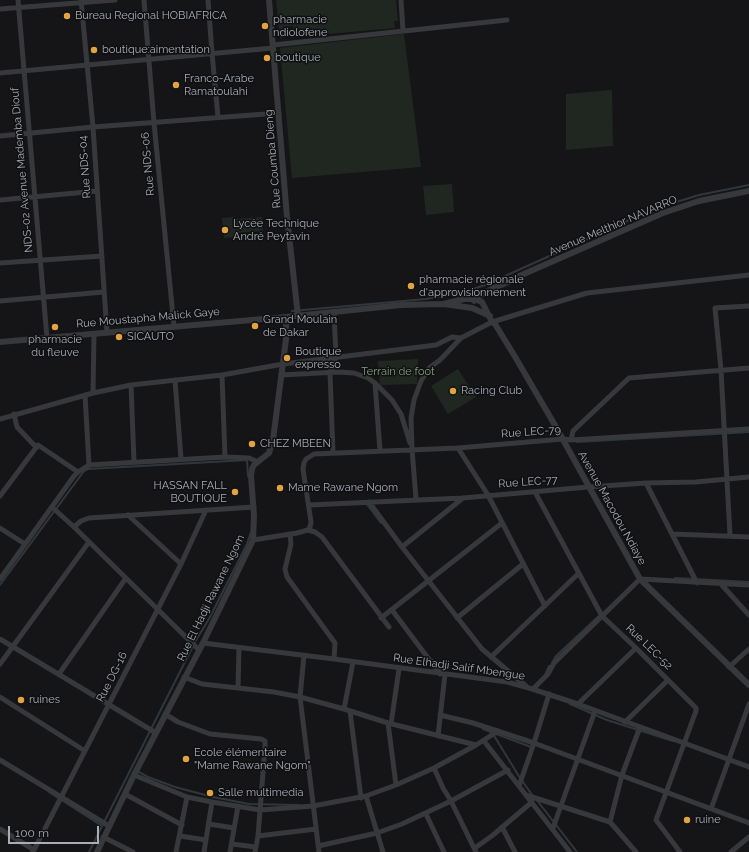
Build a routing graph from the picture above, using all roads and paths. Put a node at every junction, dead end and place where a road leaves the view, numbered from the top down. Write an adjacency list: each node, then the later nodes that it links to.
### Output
1 (18, 0): 8 (street, NDS-02 Avenue Mademba Diouf)
2 (115, 0): 7 (street)
3 (144, 0): 14 (street, Rue NDS-06)
4 (208, 0): 13 (street)
5 (269, 0): 12 (street, Rue Coumba Dieng)
6 (401, 0): 11 (street)
7 (81, 2): 8 (street); 15 (street, Rue NDS-04)
8 (18, 8): 9 (street); 16 (street, NDS-02 Avenue Mademba Diouf)
9 (0, 9)
10 (507, 20): 11 (street)
11 (403, 31): 12 (street)
12 (273, 46): 13 (street); 18 (street, Rue Coumba Dieng)
13 (212, 53): 14 (street); 19 (street)
14 (150, 59): 15 (street); 20 (street, Rue NDS-06)
15 (87, 65): 16 (street); 21 (street, Rue NDS-04)
16 (24, 71): 17 (street); 22 (street, NDS-02 Avenue Mademba Diouf)
17 (0, 73)
18 (279, 113): 19 (street); 42 (street, Rue Coumba Dieng)
19 (218, 117): 20 (street)
20 (154, 123): 21 (street); 45 (street, Rue NDS-06)
21 (93, 127): 22 (street); 24 (street, Rue NDS-04)
22 (29, 133): 23 (street); 26 (street, NDS-02 Avenue Mademba Diouf)
23 (0, 136)
24 (97, 191): 26 (street); 28 (street, Rue NDS-04)
25 (749, 191): 32 (street, Avenue Melthior NAVARRO)
26 (35, 196): 27 (street); 29 (street, NDS-02 Avenue Mademba Diouf)
27 (0, 200)
28 (102, 256): 29 (street); 33 (street, Rue NDS-04)
29 (40, 260): 30 (street); 34 (street, NDS-02 Avenue Mademba Diouf)
30 (0, 263)
31 (749, 275): 44 (street)
32 (489, 291): 35 (street, Avenue Melthior NAVARRO); 37 (street)
33 (104, 292): 34 (street); 46 (street, Rue NDS-04)
34 (44, 296): 36 (street); 48 (street, NDS-02 Avenue Mademba Diouf)
35 (474, 299): 37 (street); 38 (street); 40 (street)
36 (0, 301)
37 (482, 302): 40 (street); 44 (street, Avenue Macodou Ndiaye)
38 (444, 304): 40 (street); 41 (street, Rue Moustapha Malick Gaye)
39 (749, 306): 54 (street)
40 (474, 309): 44 (street)
41 (334, 312): 42 (street, Rue Moustapha Malick Gaye); 51 (street)
42 (298, 316): 43 (street, Rue Moustapha Malick Gaye)
43 (286, 317): 45 (street, Rue Moustapha Malick Gaye); 52 (street, Rue El Hadji Rawane Ngom)
44 (491, 319): 49 (street); 67 (street, Avenue Macodou Ndiaye)
45 (174, 326): 46 (street, Rue Moustapha Malick Gaye)
46 (107, 333): 47 (street, Rue Moustapha Malick Gaye)
47 (94, 334): 48 (street, Rue Moustapha Malick Gaye); 61 (street)
48 (47, 338): 50 (street, Rue Moustapha Malick Gaye)
49 (461, 338): 51 (street); 71 (street)
50 (0, 342)
51 (336, 357): 52 (street); 55 (street)
52 (283, 364): 56 (street); 57 (street, Rue El Hadji Rawane Ngom)
53 (749, 368): 54 (street)
54 (721, 370): 66 (street); 68 (street)
55 (330, 373): 57 (street); 59 (street); 73 (street)
56 (222, 375): 58 (street); 74 (street)
57 (281, 375): 77 (street, Rue El Hadji Rawane Ngom)
58 (175, 380): 60 (street); 75 (street)
59 (375, 382): 71 (street); 72 (street)
60 (131, 385): 61 (street); 76 (street)
61 (93, 393): 62 (street)
62 (85, 395): 63 (street); 78 (street)
63 (14, 414): 64 (street); 69 (street)
64 (0, 419)
65 (749, 429): 66 (street, Rue LEC-79)
66 (725, 430): 68 (street, Rue LEC-79); 81 (street)
67 (563, 439): 68 (street, Rue LEC-79); 70 (street, Rue LEC-79); 83 (street, Avenue Macodou Ndiaye)
68 (571, 440)
69 (38, 446): 79 (street); 86 (street)
70 (458, 448): 71 (street, Rue LEC-79); 85 (street)
71 (412, 449): 72 (street, Rue LEC-79); 88 (street)
72 (380, 451): 73 (street, Rue LEC-79)
73 (333, 452): 90 (street, Rue LEC-79)
74 (225, 457): 75 (street); 77 (street)
75 (181, 459): 76 (street)
76 (134, 462): 78 (street)
77 (258, 462): 91 (street, Rue El Hadji Rawane Ngom)
78 (89, 465): 79 (street)
79 (78, 472): 92 (street)
80 (749, 477): 81 (street, Rue LEC-77)
81 (727, 478): 82 (street, Rue LEC-77); 101 (street)
82 (646, 483): 83 (street, Rue LEC-77); 100 (street)
83 (588, 487): 84 (street, Rue LEC-77); 112 (street, Avenue Macodou Ndiaye)
84 (535, 492): 85 (street, Rue LEC-77); 109 (street, Rue LEC-52)
85 (488, 495): 87 (street, Rue LEC-77); 95 (street)
86 (0, 496)
87 (463, 498): 88 (street, Rue LEC-77); 106 (street)
88 (416, 499): 89 (street, Rue LEC-77)
89 (369, 502): 90 (street, Rue LEC-77); 106 (street)
90 (309, 505): 98 (street)
91 (254, 507): 93 (street); 103 (street, Rue El Hadji Rawane Ngom)
92 (52, 508): 97 (street); 105 (street)
93 (206, 510): 94 (street); 107 (street, Rue DG-16)
94 (128, 515): 97 (street); 107 (street)
95 (502, 523): 108 (street); 113 (street)
96 (0, 528): 105 (street)
97 (74, 528): 104 (street)
98 (308, 530): 99 (street); 122 (street)
99 (290, 534): 103 (street); 134 (street)
100 (673, 534): 101 (street); 114 (street)
101 (730, 535): 102 (street)
102 (749, 537)
103 (253, 540): 126 (street, Rue El Hadji Rawane Ngom)
104 (89, 542): 110 (street); 127 (street)
105 (25, 544): 111 (street)
106 (402, 547): 113 (street)
107 (181, 564): 118 (street, Rue DG-16)
108 (523, 564): 117 (street); 123 (street)
109 (579, 573): 117 (street); 121 (street, Rue LEC-52)
110 (126, 578): 118 (street); 139 (street)
111 (0, 579)
112 (640, 580): 114 (street); 121 (street); 137 (street, Avenue Macodou Ndiaye)
113 (429, 581): 119 (street); 123 (street)
114 (697, 583): 115 (street)
115 (720, 583): 116 (street); 120 (street)
116 (749, 585)
117 (545, 606): 133 (street)
118 (158, 609): 131 (street); 149 (street, Rue DG-16)
119 (392, 610): 122 (street); 140 (street)
120 (749, 615)
121 (602, 616): 129 (street, Rue LEC-52); 145 (street)
122 (381, 618): 124 (street)
123 (457, 618): 133 (street)
124 (389, 628)
125 (0, 639): 127 (street)
126 (202, 643): 128 (street, Rue Elhadji Salif Mbengue); 131 (street, Rue El Hadji Rawane Ngom)
127 (13, 647): 136 (street); 139 (street)
128 (240, 648): 132 (street, Rue Elhadji Salif Mbengue); 144 (street)
129 (636, 648): 142 (street, Rue LEC-52); 150 (street)
130 (749, 649): 137 (street)
131 (198, 650): 141 (street, Rue El Hadji Rawane Ngom)
132 (304, 655): 134 (street, Rue Elhadji Salif Mbengue); 148 (street)
133 (491, 657): 145 (street)
134 (334, 659): 135 (street, Rue Elhadji Salif Mbengue)
135 (353, 662): 138 (street, Rue Elhadji Salif Mbengue); 152 (street)
136 (0, 664)
137 (729, 667): 143 (street, Avenue Macodou Ndiaye)
138 (399, 668): 140 (street, Rue Elhadji Salif Mbengue); 158 (street)
139 (59, 674): 149 (street)
140 (443, 674): 145 (street, Rue Elhadji Salif Mbengue); 156 (street)
141 (184, 677): 144 (street); 155 (street, Rue El Hadji Rawane Ngom)
142 (668, 680): 157 (street); 165 (street, Rue LEC-52)
143 (749, 685)
144 (238, 688): 148 (street)
145 (531, 689): 146 (street, Rue Elhadji Salif Mbengue)
146 (549, 694): 150 (street, Rue Elhadji Salif Mbengue); 164 (street)
147 (0, 697): 167 (street)
148 (300, 697): 152 (street); 188 (street)
149 (110, 704): 161 (street); 167 (street, Rue DG-16)
150 (578, 704): 154 (street, Rue Elhadji Salif Mbengue)
151 (749, 704): 170 (street)
152 (344, 709): 153 (street)
153 (350, 711): 158 (street); 182 (street)
154 (595, 711): 157 (street, Rue Elhadji Salif Mbengue); 168 (street)
155 (165, 714): 161 (street, Rue El Hadji Rawane Ngom); 191 (street)
156 (440, 715): 160 (street); 162 (street)
157 (625, 722): 159 (street, Rue Elhadji Salif Mbengue)
158 (390, 723): 162 (street); 176 (street)
159 (640, 727): 165 (street, Rue Elhadji Salif Mbengue); 175 (street)
160 (498, 731): 163 (street); 164 (street)
161 (156, 733): 174 (street, Rue El Hadji Rawane Ngom)
162 (438, 736): 166 (street)
163 (484, 740): 166 (street); 173 (street)
164 (534, 743): 168 (street); 177 (street)
165 (684, 743): 170 (street, Rue Elhadji Salif Mbengue); 178 (street, Rue LEC-52)
166 (476, 746): 172 (street)
167 (85, 751): 183 (street, Rue DG-16)
168 (578, 759): 175 (street); 189 (street)
169 (0, 760): 183 (street)
170 (728, 760): 171 (street, Rue Elhadji Salif Mbengue); 190 (street)
171 (749, 767)
172 (434, 768): 176 (street); 184 (street)
173 (508, 770): 177 (street); 184 (street)
174 (134, 775): 179 (street, Rue El Hadji Rawane Ngom); 181 (street)
175 (622, 775): 178 (street); 193 (street)
176 (396, 785): 182 (street)
177 (519, 786): 180 (street)
178 (666, 792): 190 (street); 225 (street, Rue LEC-52)
179 (125, 794): 196 (street); 197 (street, Rue El Hadji Rawane Ngom)
180 (526, 795): 186 (street); 189 (street)
181 (187, 797): 185 (street); 196 (street)
182 (364, 797): 188 (street); 203 (street)
183 (61, 798): 197 (street); 213 (street, Rue DG-16)
184 (452, 801): 192 (street); 212 (street)
185 (212, 802): 187 (street); 195 (street)
186 (532, 802): 198 (street); 200 (street)
187 (238, 806): 191 (street); 199 (street)
188 (313, 806): 191 (street); 202 (street)
189 (561, 806): 193 (street); 200 (street)
190 (712, 809): 194 (street)
191 (260, 810): 205 (street)
192 (426, 814): 203 (street); 221 (street)
193 (610, 822): 224 (street)
194 (749, 823)
195 (210, 824): 199 (street); 208 (street)
196 (182, 825): 204 (street)
197 (108, 826): 206 (street, Rue El Hadji Rawane Ngom)
198 (502, 827): 212 (street); 222 (street)
199 (234, 828): 209 (street)
200 (553, 828): 223 (street)
201 (0, 829): 213 (street)
202 (316, 829): 205 (street); 210 (street)
203 (378, 833): 210 (street); 220 (street)
204 (180, 836): 208 (street); 216 (street)
205 (258, 836): 211 (street)
206 (104, 837): 214 (street, Rue El Hadji Rawane Ngom); 215 (street)
207 (749, 837): 226 (street)
208 (206, 840): 217 (street)
209 (232, 844): 211 (street); 218 (street)
210 (318, 846): 219 (street)
211 (256, 850)
212 (476, 850)
213 (33, 851)
214 (96, 852)
215 (132, 852)
216 (176, 852)
217 (204, 852)
218 (230, 852)
219 (319, 852)
220 (383, 852)
221 (444, 852)
222 (515, 852)
223 (570, 852)
224 (636, 852)
225 (680, 852)
226 (731, 852)

